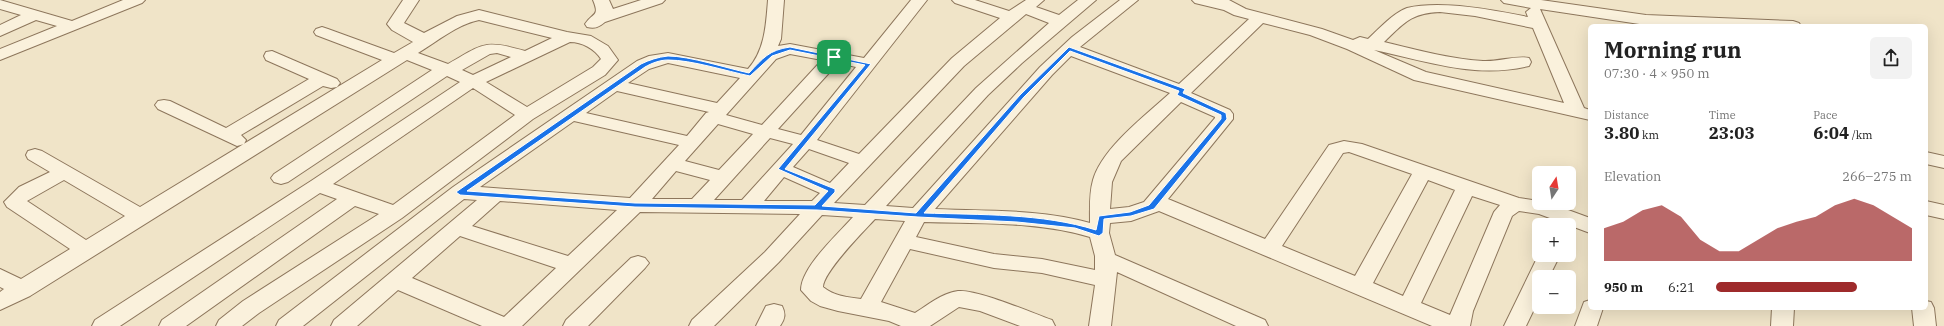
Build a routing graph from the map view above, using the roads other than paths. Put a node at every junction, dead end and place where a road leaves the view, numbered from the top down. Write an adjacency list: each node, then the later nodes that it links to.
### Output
1 (137, 0): 22 (street)
2 (411, 0): 27 (street)
3 (601, 0): 18 (street)
4 (657, 0): 18 (street)
5 (776, 0): 37 (street)
6 (919, 0): 36 (street)
7 (960, 0): 14 (street)
8 (1088, 0): 19 (street)
9 (1130, 0): 29 (street)
10 (1200, 0): 12 (street)
11 (1509, 0): 15 (street)
12 (1222, 3): 17 (street)
13 (0, 4): 16 (street)
14 (1024, 8): 19 (street); 56 (street)
15 (1534, 12): 20 (street); 21 (street); 28 (street); 46 (street)
16 (36, 14): 22 (street); 23 (street)
17 (1260, 17): 26 (street); 43 (street)
18 (600, 19): 25 (street)
19 (1060, 21): 77 (street)
20 (1620, 24)
21 (1742, 24)
22 (73, 26): 30 (street)
23 (0, 31)
24 (322, 32): 33 (street)
25 (572, 37): 27 (street); 32 (street); 48 (street)
26 (1333, 38): 28 (street); 46 (street)
27 (424, 40): 33 (street)
28 (1372, 44): 35 (street)
29 (1069, 49): 43 (street); 80 (street)
30 (0, 54)
31 (272, 56): 39 (street)
32 (525, 56): 38 (street); 40 (street)
33 (402, 57): 38 (street); 42 (street)
34 (834, 57): 36 (street); 37 (street); 49 (street)
35 (1523, 62)
36 (868, 64): 52 (street)
37 (755, 69): 41 (street); 45 (street)
38 (447, 70): 40 (street); 63 (street)
39 (322, 79): 42 (street); 50 (street)
40 (473, 81): 48 (street); 64 (street)
41 (614, 85): 45 (street); 47 (street)
42 (347, 90): 53 (street)
43 (1181, 92): 70 (street); 84 (street)
44 (164, 105): 50 (street)
45 (716, 113): 49 (street); 51 (street)
46 (1584, 113)
47 (570, 115): 51 (street); 67 (street)
48 (527, 116): 79 (street)
49 (766, 131): 52 (street); 62 (street)
50 (227, 135): 53 (street)
51 (690, 142): 58 (street)
52 (805, 142): 56 (street); 59 (street)
53 (253, 147): 81 (street)
54 (36, 154): 61 (street)
55 (1928, 158): 57 (street)
56 (861, 162): 66 (street)
57 (1944, 162)
58 (671, 164): 62 (street); 72 (street)
59 (781, 169): 66 (street); 74 (street)
60 (1423, 171): 65 (street); 88 (street); 96 (street)
61 (64, 172): 81 (street); 89 (street)
62 (724, 177): 73 (street)
63 (281, 178)
64 (318, 185): 69 (street); 105 (street)
65 (1466, 187): 71 (street); 99 (street)
66 (833, 191): 75 (street)
67 (460, 192): 68 (street); 108 (street)
68 (496, 194): 72 (street); 86 (street)
69 (354, 197): 79 (street); 106 (street)
70 (1156, 202): 84 (street); 88 (street)
71 (1516, 204): 82 (street); 118 (street)
72 (635, 205): 73 (street); 92 (street)
73 (697, 206): 74 (street)
74 (747, 207): 75 (street)
75 (817, 208): 77 (street); 113 (street)
76 (1928, 208): 78 (street)
77 (870, 212): 80 (street); 100 (street)
78 (1944, 212)
79 (394, 213): 107 (street)
80 (918, 215): 84 (street); 87 (street)
81 (140, 216): 89 (street)
82 (1560, 218)
83 (1576, 223): 85 (street)
84 (1100, 225): 93 (street)
85 (1588, 226)
86 (458, 228): 92 (street); 95 (street)
87 (904, 241): 93 (street); 100 (street)
88 (1269, 249): 96 (street)
89 (86, 250): 97 (street)
90 (1546, 262): 119 (street)
91 (638, 263): 112 (street)
92 (572, 265): 111 (street)
93 (1106, 269): 115 (street); 116 (street)
94 (0, 278): 97 (street)
95 (396, 280): 109 (street); 110 (street)
96 (1360, 287): 99 (street)
97 (22, 290): 98 (street)
98 (0, 302)
99 (1408, 307): 117 (street)
100 (867, 308): 104 (street)
101 (1591, 310): 120 (street)
102 (1783, 310): 121 (street)
103 (1923, 310): 122 (street)
104 (918, 325): 114 (street)
105 (103, 326)
106 (170, 326)
107 (227, 326)
108 (287, 326)
109 (342, 326)
110 (504, 326)
111 (508, 326)
112 (574, 326)
113 (700, 326)
114 (1044, 326)
115 (1100, 326)
116 (1257, 326)
117 (1454, 326)
118 (1459, 326)
119 (1515, 326)
120 (1586, 326)
121 (1782, 326)
122 (1925, 326)

